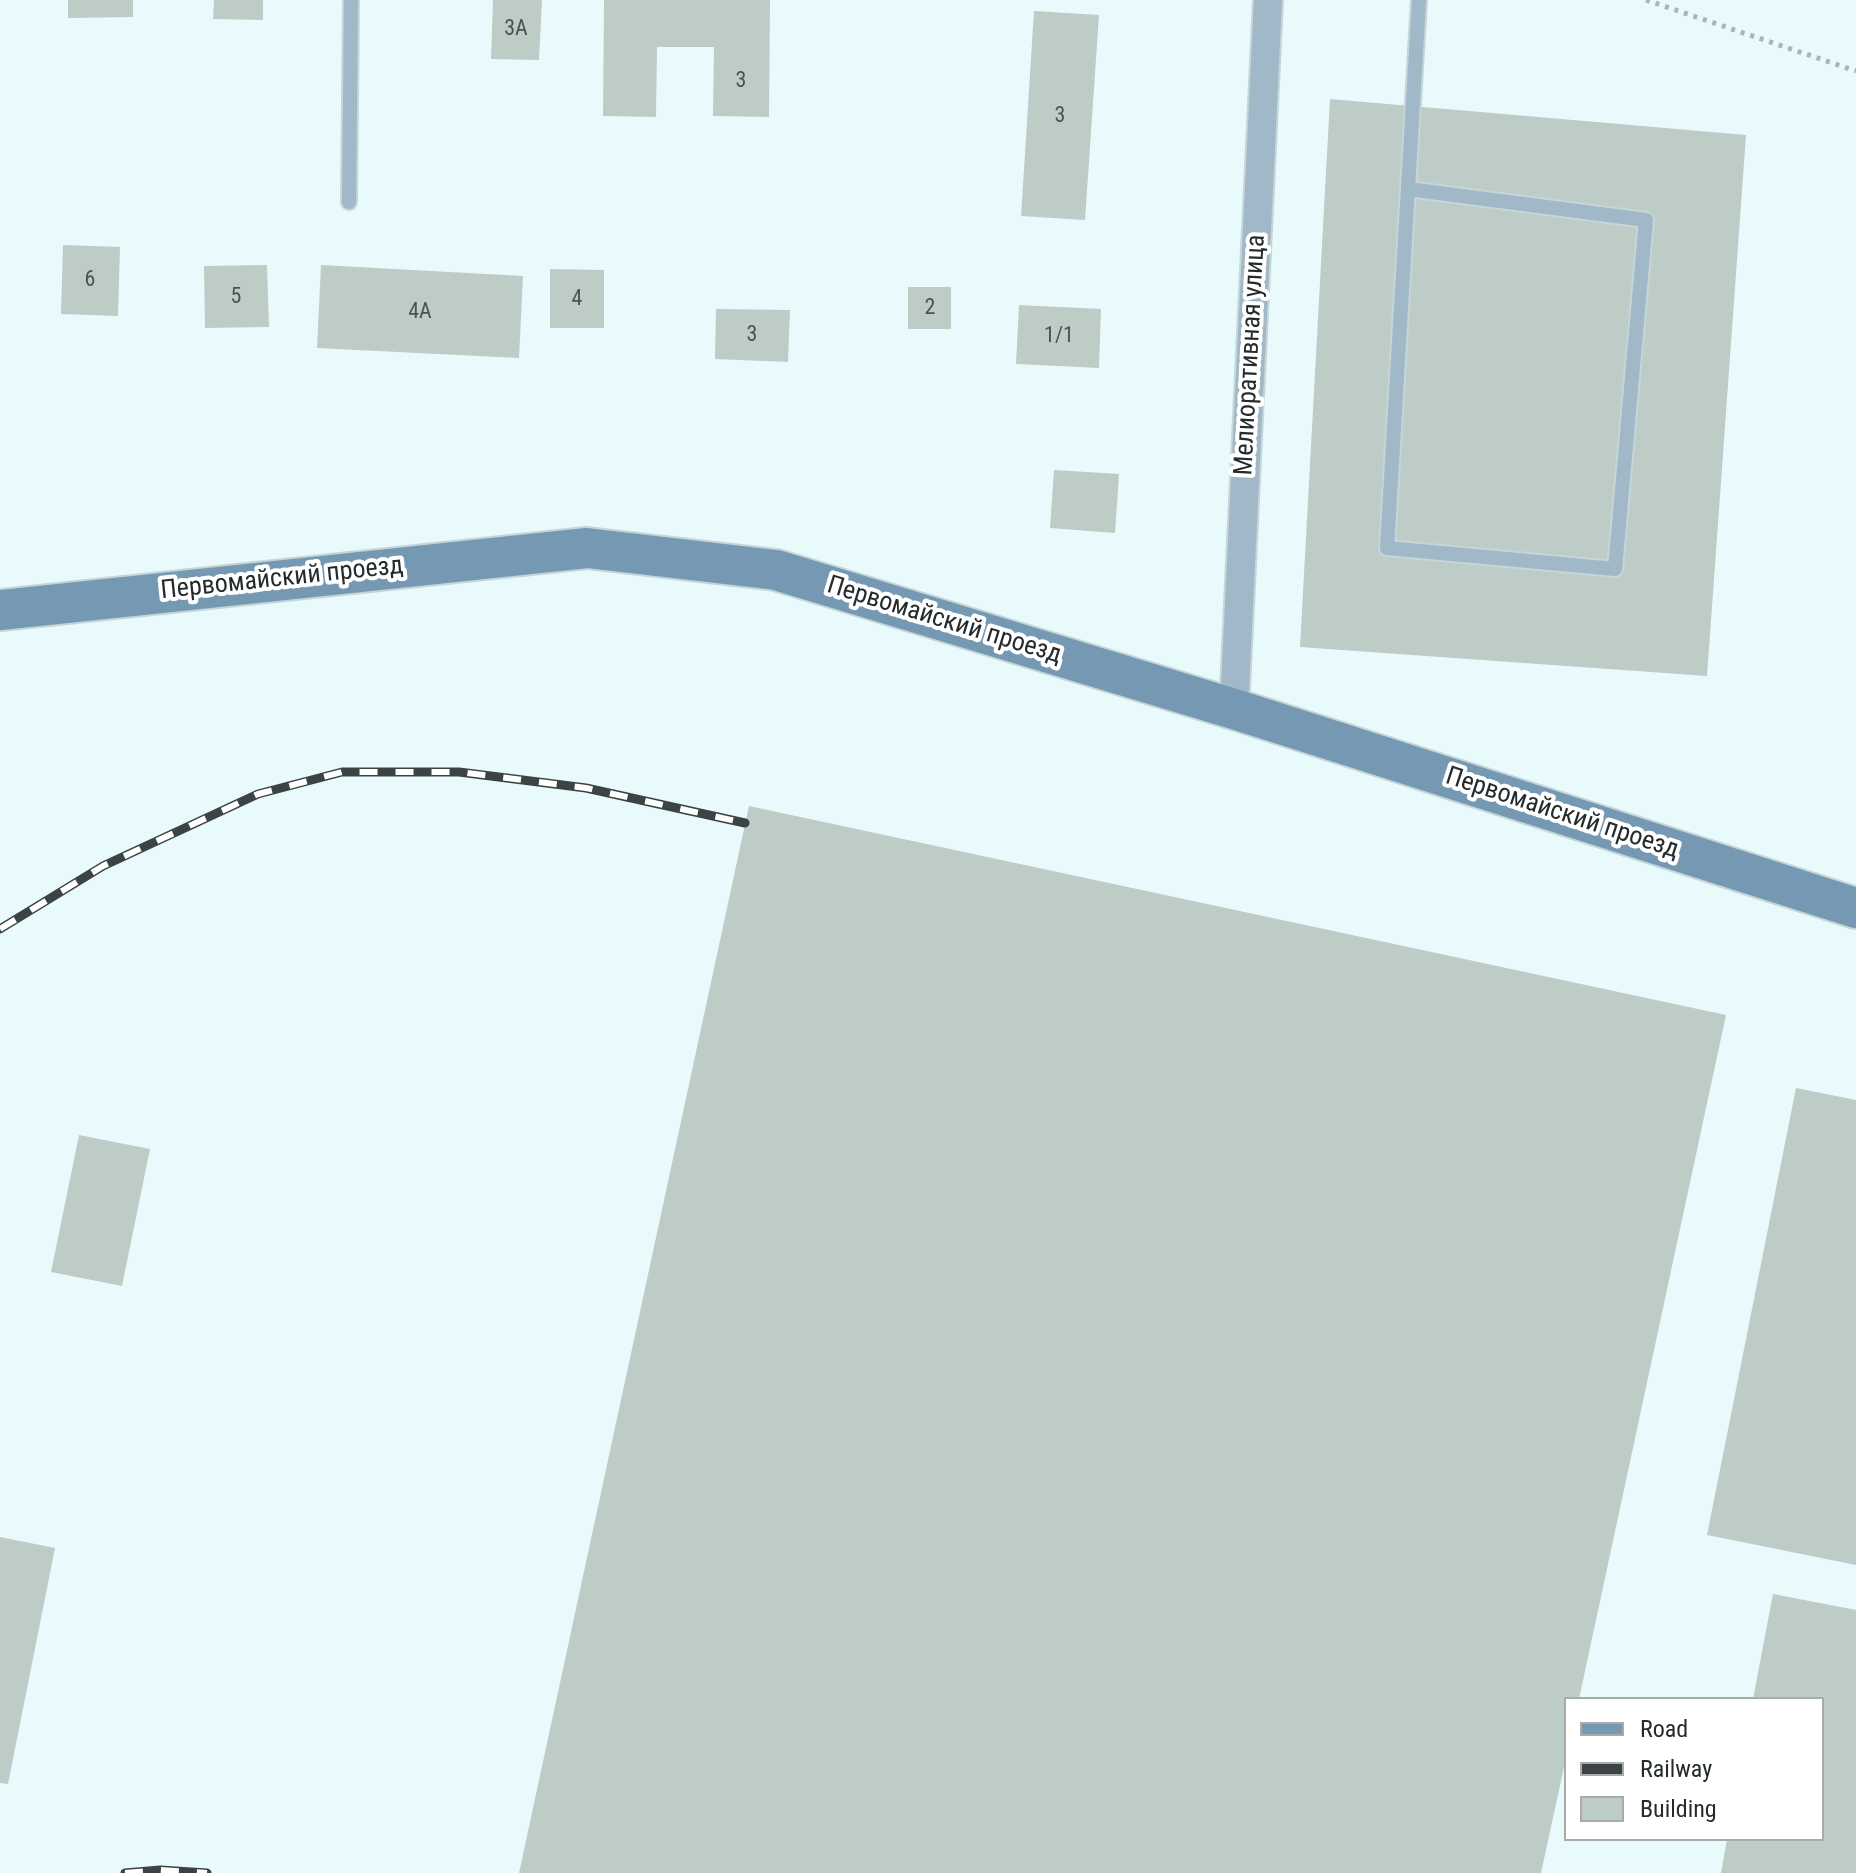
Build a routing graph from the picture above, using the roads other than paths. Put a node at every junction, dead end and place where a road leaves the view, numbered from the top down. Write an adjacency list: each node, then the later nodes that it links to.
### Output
1 (351, 0): 5 (lane)
2 (1268, 0): 7 (street, Мелиоративная улица)
3 (1419, 0): 4 (lane)
4 (1408, 189): 4 (lane)
5 (349, 202)
6 (0, 610): 7 (main road, Первомайский проезд)
7 (1234, 709): 8 (main road, Первомайский проезд)
8 (1856, 908)

